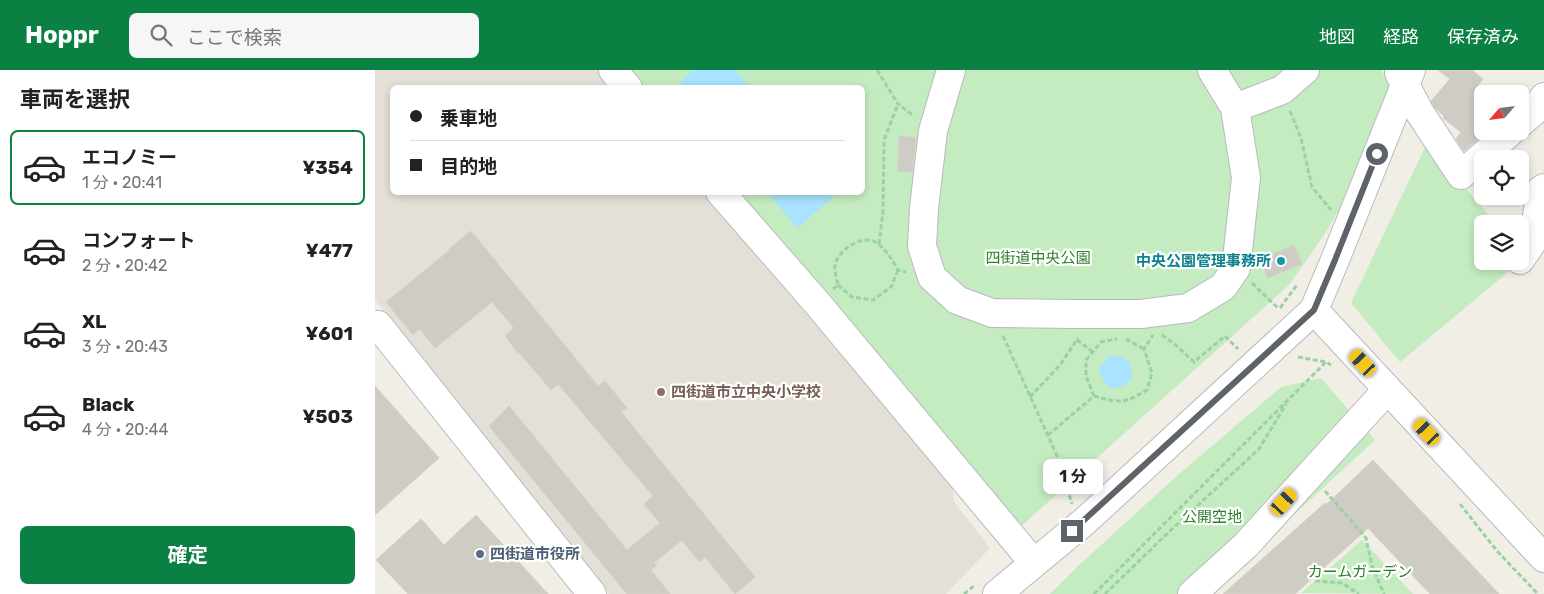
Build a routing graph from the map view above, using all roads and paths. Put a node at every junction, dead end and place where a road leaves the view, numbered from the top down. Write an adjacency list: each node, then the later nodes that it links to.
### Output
1 (613, 70): 7 (street)
2 (877, 70): 10 (path)
3 (951, 70): 13 (street)
4 (1212, 70): 11 (street)
5 (1305, 70): 8 (street)
6 (1405, 75): 14 (street); 27 (street)
7 (626, 85)
8 (1282, 90): 11 (street); 17 (path)
9 (1544, 97): 12 (street)
10 (898, 104): 13 (path); 18 (path)
11 (1235, 108): 20 (street)
12 (1529, 115)
13 (933, 132): 22 (street)
14 (1501, 140)
15 (1544, 188): 19 (street)
16 (723, 195): 25 (street)
17 (1335, 214)
18 (879, 245): 21 (path); 24 (path)
19 (1529, 247)
20 (1236, 268): 26 (path); 29 (street)
21 (898, 270): 22 (path); 24 (path)
22 (932, 277): 28 (street)
23 (1302, 280): 26 (path)
24 (838, 285): 25 (path)
25 (817, 303): 45 (street)
26 (1279, 309): 30 (path)
27 (1314, 310): 37 (street); 45 (street)
28 (992, 313): 29 (street); 39 (path)
29 (1093, 314): 32 (path)
30 (1273, 316)
31 (375, 325): 48 (street)
32 (1077, 340): 34 (path); 39 (path)
33 (1144, 349): 34 (path); 35 (path); 38 (path)
34 (1093, 352): 38 (path)
35 (1242, 354)
36 (1326, 362): 40 (path)
37 (1387, 390): 42 (street); 44 (street)
38 (1094, 396): 41 (path)
39 (1030, 397): 41 (path)
40 (1289, 399): 50 (path); 51 (path)
41 (1048, 435): 43 (path)
42 (1309, 474): 52 (street); 54 (path)
43 (1080, 501)
44 (1544, 558)
45 (1033, 562): 47 (street)
46 (1315, 581): 53 (path)
47 (988, 588): 49 (path)
48 (592, 594)
49 (965, 594)
50 (1093, 594)
51 (1105, 594)
52 (1192, 594)
53 (1359, 594)
54 (1384, 594)

